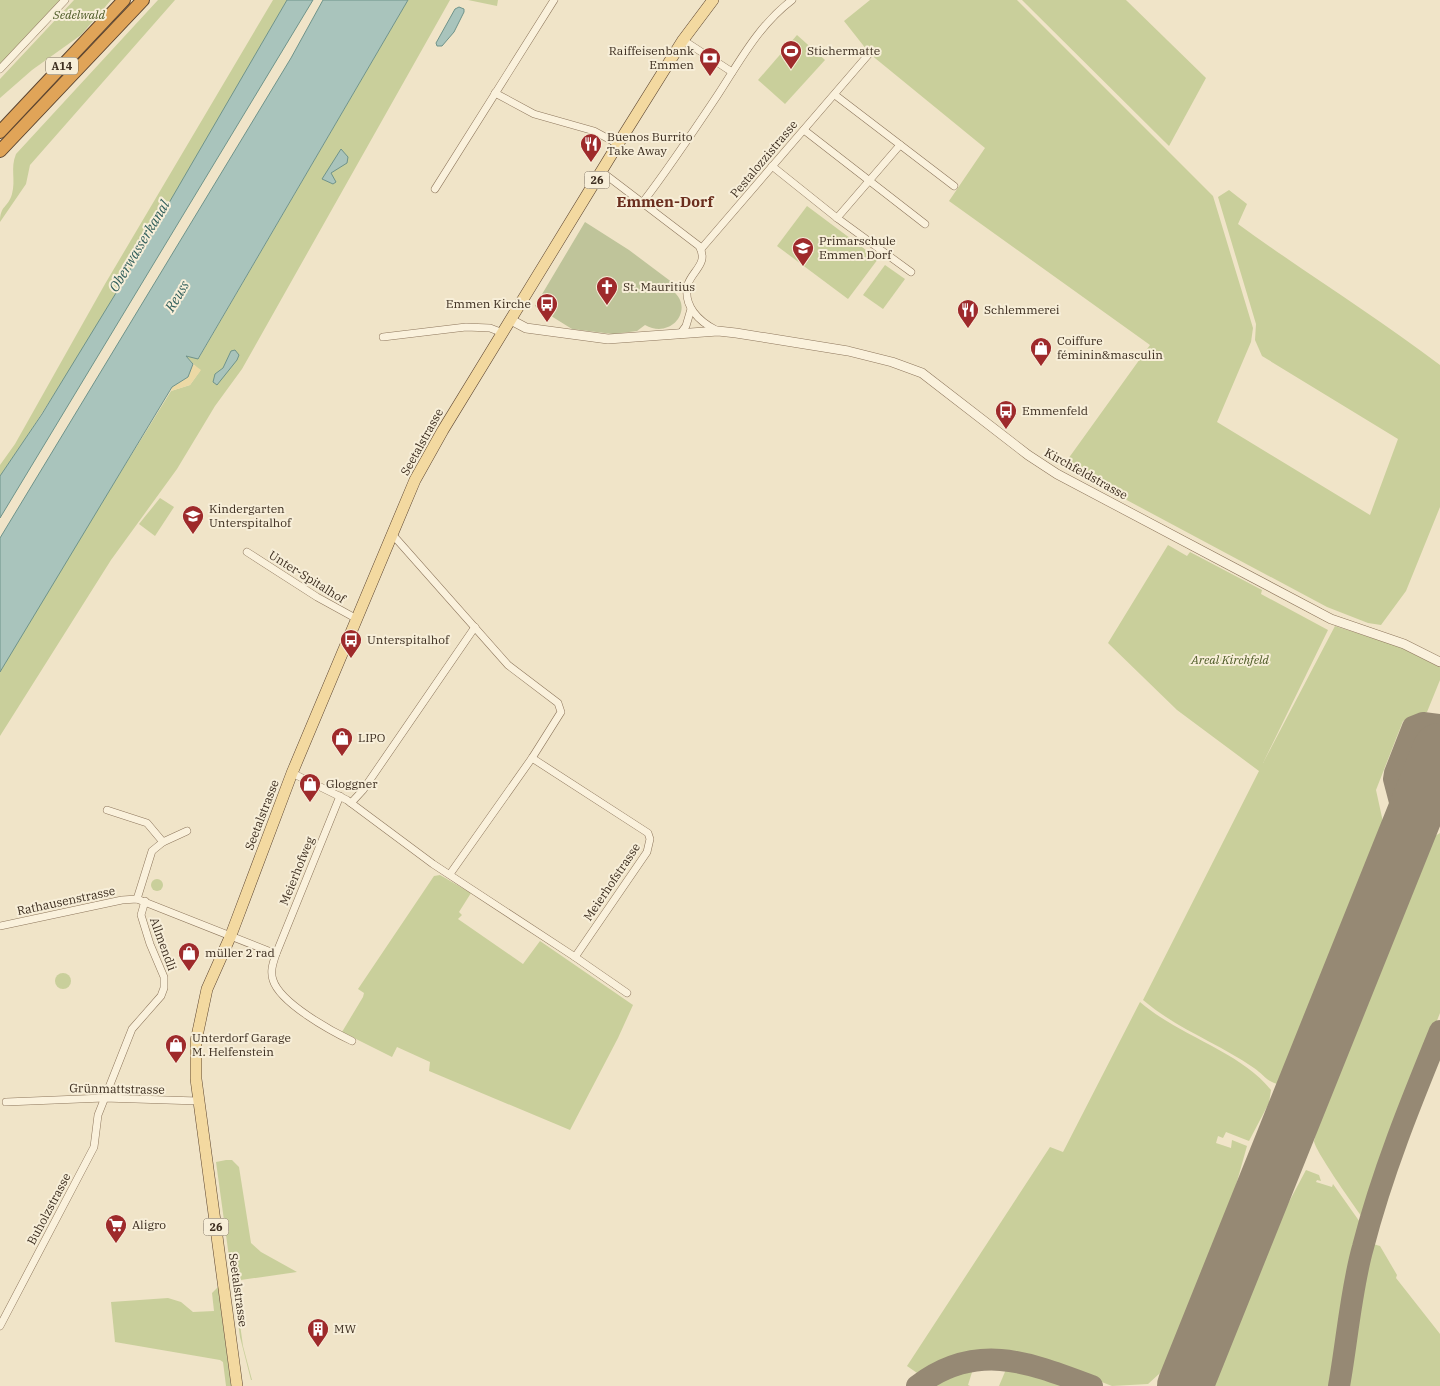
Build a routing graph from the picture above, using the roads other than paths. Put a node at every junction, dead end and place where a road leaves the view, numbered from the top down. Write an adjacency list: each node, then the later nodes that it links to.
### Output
1 (66, 0): 9 (street)
2 (124, 0): 14 (highway, A14)
3 (143, 0): 17 (highway, A14)
4 (554, 0): 11 (street)
5 (712, 0): 7 (main road, Seetalstrasse / 26)
6 (792, 0): 10 (street)
7 (683, 40): 10 (street); 15 (main road, Seetalstrasse / 26)
8 (868, 55): 12 (street, Pestalozzistrasse)
9 (0, 69)
10 (732, 72): 23 (street)
11 (494, 92): 15 (street); 22 (street)
12 (835, 95): 13 (street, Pestalozzistrasse); 16 (street)
13 (804, 130): 18 (street, Pestalozzistrasse); 20 (street)
14 (0, 132)
15 (618, 144): 19 (main road, Seetalstrasse / 26)
16 (900, 145): 20 (street); 21 (street)
17 (0, 151)
18 (772, 166): 24 (street); 26 (street, Pestalozzistrasse)
19 (602, 172): 23 (street); 29 (main road, Seetalstrasse / 26)
20 (869, 182): 24 (street); 25 (street)
21 (954, 186)
22 (435, 189)
23 (643, 202): 26 (street)
24 (837, 218): 27 (street)
25 (925, 224)
26 (701, 250): 28 (street)
27 (911, 272)
28 (691, 309): 30 (street, Kirchfeldstrasse); 32 (street)
29 (511, 320): 31 (main road, Seetalstrasse / 26); 32 (street, Kirchfeldstrasse)
30 (718, 331): 32 (street, Kirchfeldstrasse); 38 (street, Kirchfeldstrasse)
31 (503, 333): 33 (street); 34 (main road, Seetalstrasse / 26)
32 (680, 334)
33 (383, 337)
34 (392, 534): 36 (main road, Seetalstrasse / 26); 37 (street)
35 (247, 552): 36 (street, Unter-Spitalhof)
36 (357, 618): 40 (main road, Seetalstrasse / 26)
37 (475, 626): 39 (street); 42 (street)
38 (1440, 662)
39 (532, 758): 46 (street); 52 (street, Meierhofstrasse)
40 (292, 773): 41 (street); 50 (main road, Seetalstrasse / 26)
41 (340, 796): 42 (street); 51 (street, Meierhofweg)
42 (351, 803): 46 (street)
43 (107, 810): 45 (street)
44 (187, 831): 45 (street)
45 (163, 842): 47 (street)
46 (450, 874): 52 (street)
47 (137, 899): 48 (street, Rathausenstrasse); 49 (street, Rathausenstrasse)
48 (145, 901): 50 (street, Rathausenstrasse); 55 (street, Allmendli)
49 (0, 926)
50 (232, 935): 51 (street); 56 (main road, Seetalstrasse / 26)
51 (276, 954): 54 (street)
52 (575, 956): 53 (street)
53 (627, 993)
54 (352, 1041)
55 (104, 1098): 56 (street, Grünmattstrasse); 57 (street, Grünmattstrasse); 58 (street, Buholzstrasse)
56 (198, 1101): 59 (main road, Seetalstrasse / 26)
57 (6, 1102)
58 (0, 1326)
59 (237, 1386)

